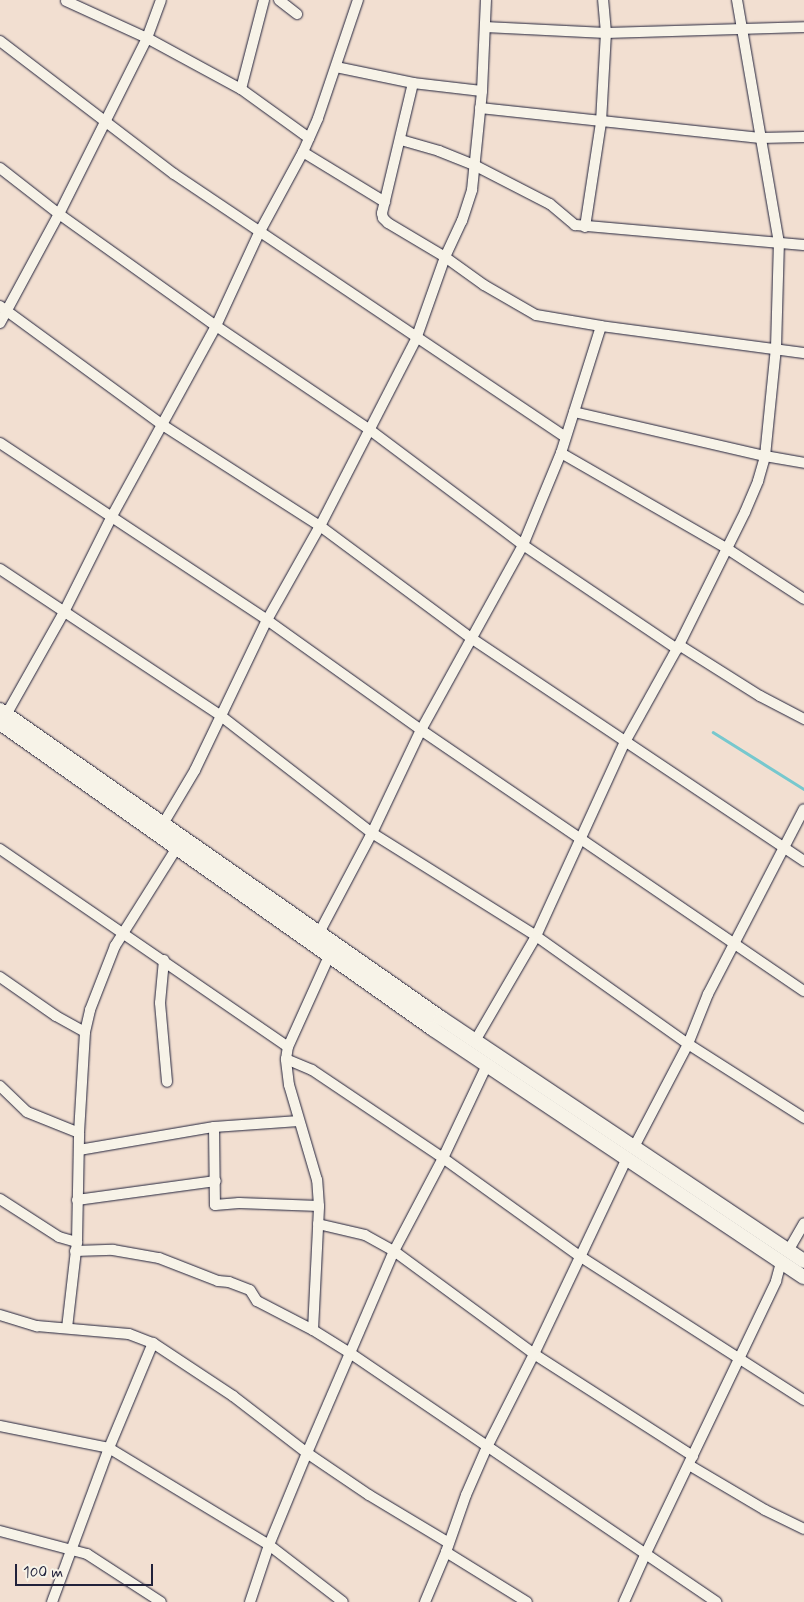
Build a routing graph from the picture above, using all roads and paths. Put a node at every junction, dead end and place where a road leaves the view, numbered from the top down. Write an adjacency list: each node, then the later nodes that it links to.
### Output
1 (161, 0): 14 (street)
2 (264, 0): 18 (street)
3 (279, 0): 9 (street)
4 (358, 0): 16 (street)
5 (486, 0): 10 (street)
6 (604, 0): 13 (street)
7 (737, 0): 12 (street)
8 (66, 2): 14 (street)
9 (297, 14)
10 (485, 27): 13 (street); 19 (street)
11 (804, 27): 12 (street)
12 (741, 29): 13 (street); 25 (street)
13 (606, 33): 22 (street)
14 (147, 38): 18 (street); 21 (street)
15 (0, 42): 21 (street)
16 (336, 67): 17 (street); 24 (street)
17 (413, 83): 19 (street); 26 (street)
18 (241, 89): 24 (street)
19 (482, 91): 20 (street)
20 (480, 108): 22 (street); 28 (street)
21 (105, 122): 31 (street); 33 (street)
22 (601, 122): 25 (street); 32 (street)
23 (804, 137): 25 (street)
24 (309, 138): 27 (street)
25 (760, 138): 34 (street)
26 (401, 140): 28 (street); 30 (street)
27 (303, 152): 30 (street); 33 (street)
28 (476, 166): 32 (street); 36 (street)
29 (0, 168): 31 (street)
30 (385, 202): 36 (street)
31 (59, 214): 37 (street); 39 (street)
32 (585, 227): 34 (street)
33 (259, 233): 39 (street); 41 (street)
34 (779, 243): 35 (street); 42 (street)
35 (804, 245)
36 (445, 257): 40 (street); 41 (street)
37 (3, 308): 38 (street); 45 (street)
38 (0, 322)
39 (216, 326): 45 (street); 46 (street)
40 (601, 326): 42 (street); 44 (street)
41 (416, 339): 46 (street); 47 (street)
42 (776, 348): 43 (street); 50 (street)
43 (804, 353)
44 (574, 412): 47 (street); 50 (street)
45 (161, 424): 52 (street); 53 (street)
46 (370, 430): 53 (street); 54 (street)
47 (565, 437): 49 (street)
48 (0, 443): 52 (street)
49 (561, 453): 54 (street); 55 (street)
50 (765, 456): 51 (street); 55 (street)
51 (804, 463)
52 (112, 516): 58 (street); 59 (street)
53 (320, 526): 59 (street); 60 (street)
54 (523, 545): 60 (street); 61 (street)
55 (726, 548): 57 (street); 61 (street)
56 (0, 569): 58 (street)
57 (804, 599)
58 (64, 612): 62 (street); 63 (street)
59 (267, 620): 63 (street); 65 (street)
60 (471, 638): 65 (street); 66 (street)
61 (678, 647): 64 (street); 66 (street)
62 (2, 716): 68 (main road); 73 (main road)
63 (221, 716): 68 (street); 69 (street)
64 (804, 719)
65 (421, 730): 69 (street); 70 (street)
66 (625, 742): 70 (street); 71 (street)
67 (804, 808): 71 (street)
68 (163, 824): 75 (main road)
69 (372, 833): 75 (street); 77 (street)
70 (580, 837): 77 (street); 78 (street)
71 (783, 847): 74 (street); 78 (street)
72 (0, 849): 76 (street)
73 (176, 849): 76 (street); 79 (main road)
74 (804, 861)
75 (319, 933): 84 (main road)
76 (123, 934): 80 (street); 83 (street)
77 (536, 936): 84 (street); 85 (street)
78 (735, 945): 82 (street); 85 (street)
79 (329, 956): 86 (street); 88 (main road)
80 (164, 960): 86 (street); 89 (street)
81 (0, 977): 83 (street)
82 (804, 991)
83 (85, 1032): 94 (street)
84 (475, 1041): 96 (main road)
85 (688, 1044): 91 (street); 96 (street)
86 (288, 1047): 87 (street)
87 (286, 1060): 92 (street); 97 (street)
88 (487, 1065): 96 (main road); 97 (street)
89 (167, 1082)
90 (0, 1086): 94 (street)
91 (804, 1118)
92 (299, 1121): 93 (street); 101 (street)
93 (214, 1127): 95 (street); 98 (street)
94 (79, 1133): 95 (street)
95 (79, 1150): 100 (street)
96 (630, 1152): 106 (main road); 107 (street)
97 (443, 1158): 105 (street); 107 (street)
98 (216, 1181): 100 (street); 101 (street)
99 (0, 1199): 104 (street)
100 (76, 1200): 104 (street)
101 (319, 1206): 103 (street)
102 (804, 1223): 106 (street)
103 (318, 1224): 105 (street); 112 (street)
104 (76, 1246): 111 (street); 112 (street)
105 (394, 1250): 114 (street); 115 (street)
106 (784, 1256): 108 (main road); 109 (main road); 116 (street)
107 (581, 1257): 115 (street); 116 (street)
108 (804, 1262)
109 (804, 1277)
110 (0, 1315): 111 (street)
111 (66, 1328): 113 (street)
112 (313, 1330): 114 (street)
113 (153, 1343): 120 (street); 121 (street)
114 (350, 1353): 119 (street); 121 (street)
115 (534, 1354): 119 (street); 122 (street)
116 (738, 1360): 117 (street); 122 (street)
117 (804, 1400)
118 (0, 1426): 120 (street)
119 (487, 1447): 126 (street); 128 (street)
120 (110, 1448): 125 (street); 127 (street)
121 (307, 1453): 125 (street); 126 (street)
122 (691, 1460): 123 (street); 128 (street)
123 (804, 1529)
124 (0, 1531): 127 (street)
125 (269, 1545): 131 (street); 132 (street)
126 (448, 1548): 133 (street); 134 (street)
127 (71, 1551): 129 (street); 130 (street)
128 (645, 1554): 135 (street); 136 (street)
129 (52, 1602)
130 (161, 1602)
131 (250, 1602)
132 (342, 1602)
133 (425, 1602)
134 (527, 1602)
135 (624, 1602)
136 (717, 1602)

